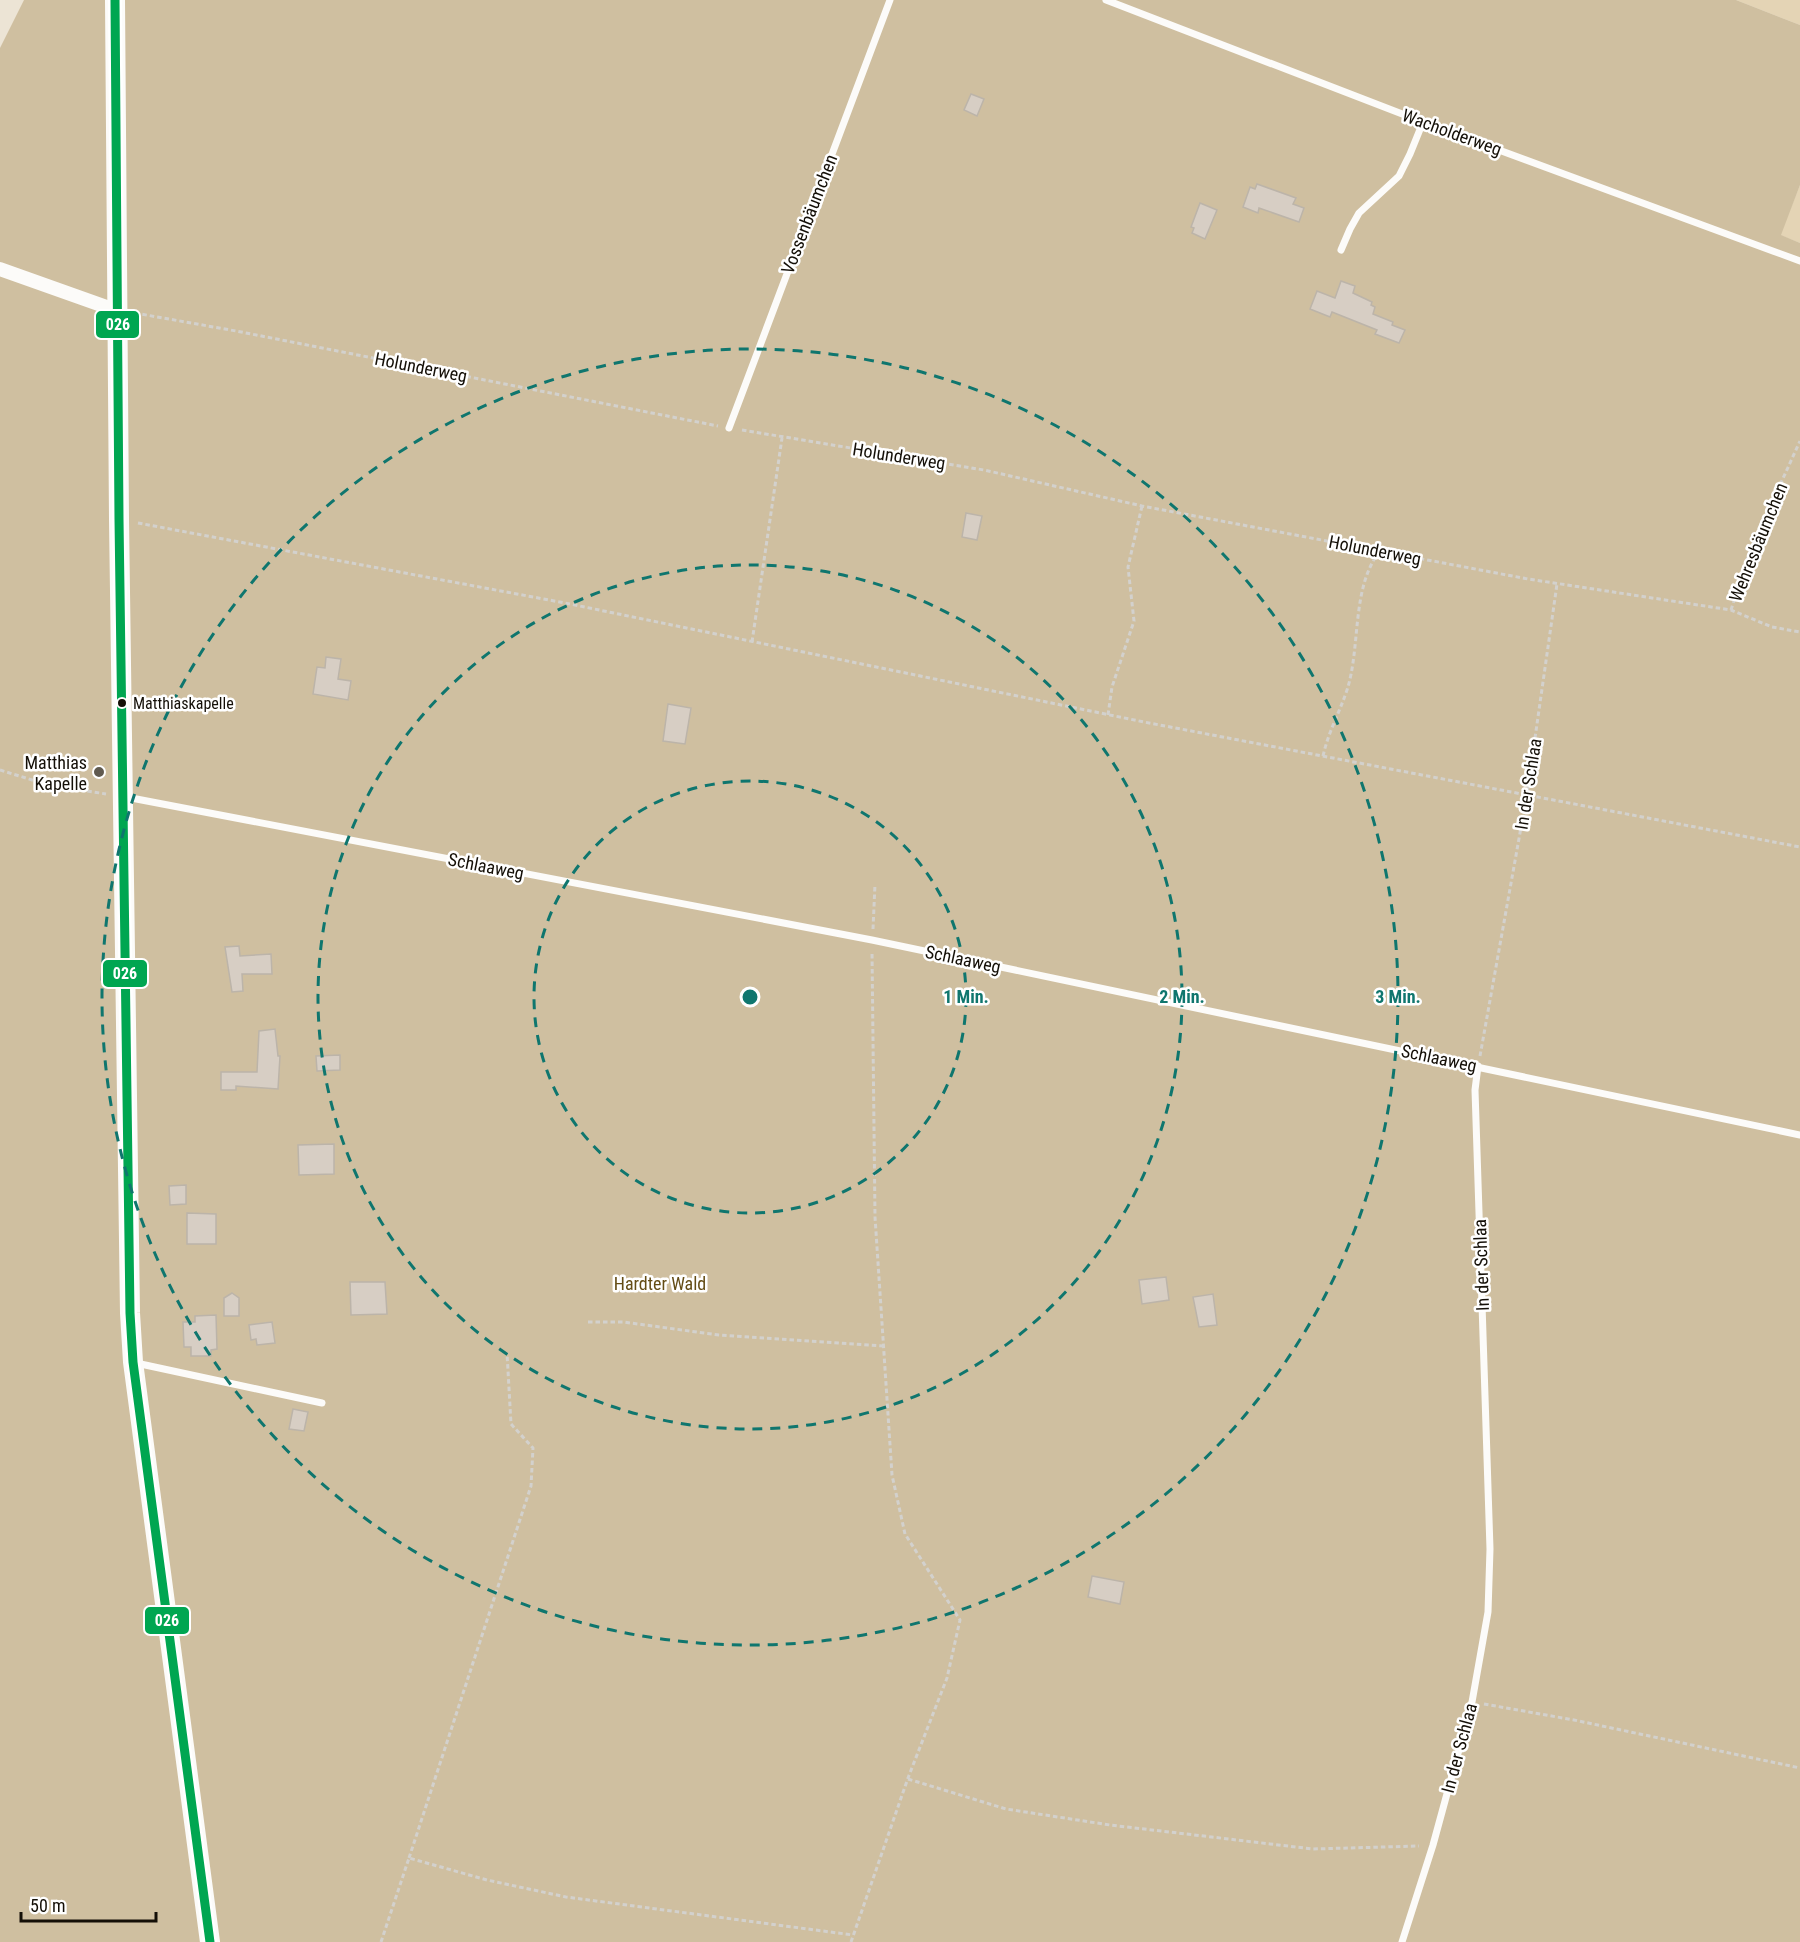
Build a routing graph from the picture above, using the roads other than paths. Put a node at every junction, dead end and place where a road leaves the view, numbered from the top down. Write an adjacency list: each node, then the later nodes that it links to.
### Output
1 (115, 0): 8 (main road)
2 (890, 0): 9 (lane, Vossenbäumchen)
3 (1106, 0): 4 (lane, Wacholderweg)
4 (1423, 122): 5 (lane); 6 (lane, Wacholderweg)
5 (1341, 250)
6 (1800, 261)
7 (0, 269): 8 (street)
8 (118, 311): 10 (main road)
9 (729, 428)
10 (114, 795): 11 (lane, Schlaaweg); 13 (main road)
11 (1478, 1066): 12 (lane, Schlaaweg); 16 (lane, In der Schlaa)
12 (1800, 1135)
13 (134, 1362): 14 (lane); 15 (main road)
14 (322, 1403)
15 (210, 1942)
16 (1402, 1942)

